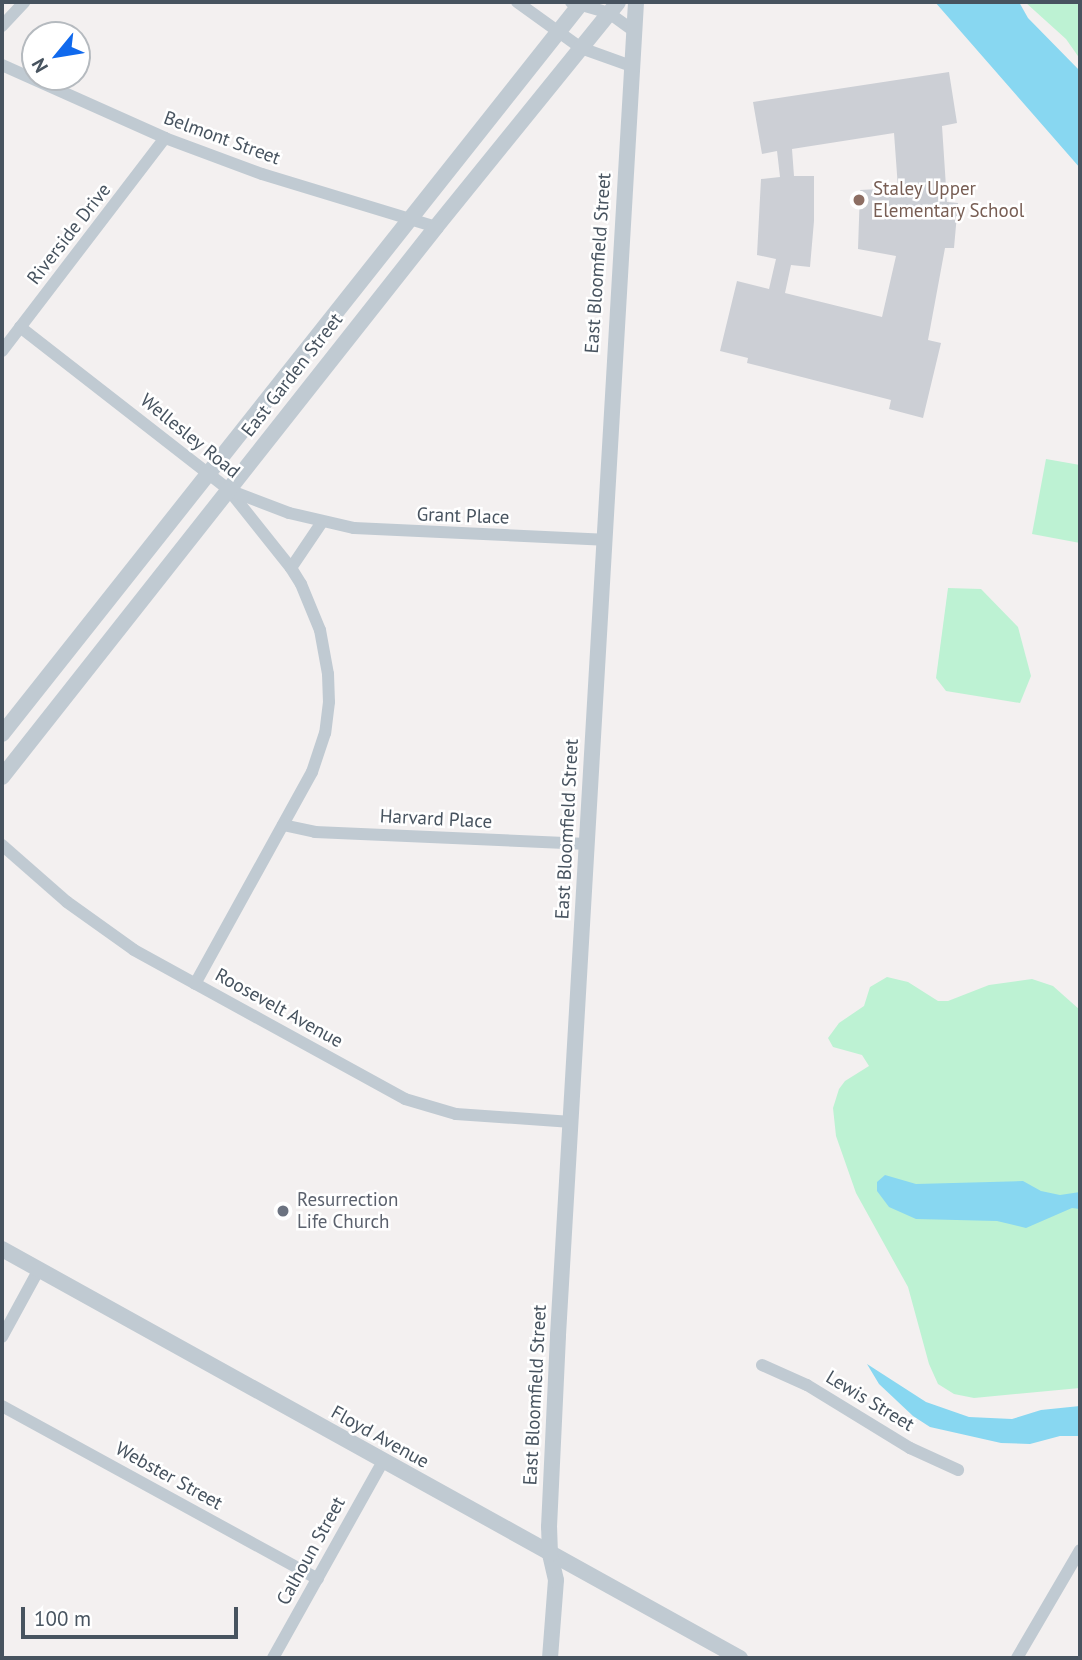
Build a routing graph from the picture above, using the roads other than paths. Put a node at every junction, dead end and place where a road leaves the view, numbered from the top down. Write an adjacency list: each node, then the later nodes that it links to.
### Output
1 (23, 2): 6 (street)
2 (517, 2): 8 (street)
3 (578, 2): 5 (street); 8 (street, East Garden Street)
4 (636, 2): 7 (street, East Bloomfield Street)
5 (614, 7): 7 (street); 9 (street, East Garden Street)
6 (2, 26)
7 (634, 31): 11 (street, East Bloomfield Street)
8 (559, 33): 9 (street); 13 (street, East Garden Street)
9 (581, 48): 11 (street); 14 (street, East Garden Street)
10 (2, 65): 12 (street, Belmont Street)
11 (631, 66): 20 (street, East Bloomfield Street)
12 (165, 138): 13 (street, Belmont Street); 15 (street, Riverside Drive)
13 (410, 219): 14 (street, Belmont Street); 17 (street, East Garden Street)
14 (436, 227): 18 (street, East Garden Street)
15 (20, 327): 16 (street, Riverside Drive); 17 (street, Wellesley Road)
16 (2, 351)
17 (208, 473): 18 (street, Wellesley Road); 22 (street, East Garden Street)
18 (228, 489): 19 (street, Grant Place); 21 (street, Wellesley Road); 23 (street, East Garden Street)
19 (322, 522): 20 (street, Grant Place); 21 (street)
20 (604, 540): 25 (street, East Bloomfield Street)
21 (291, 568): 24 (street, Wellesley Road)
22 (2, 734)
23 (2, 777)
24 (283, 825): 25 (street, Harvard Place); 27 (street, Wellesley Road)
25 (588, 844): 28 (street, East Bloomfield Street)
26 (2, 845): 27 (street, Roosevelt Avenue)
27 (194, 984): 28 (street, Roosevelt Avenue)
28 (572, 1122): 37 (street, East Bloomfield Street)
29 (2, 1249): 30 (street, Floyd Avenue)
30 (38, 1270): 31 (street); 34 (street, Floyd Avenue)
31 (2, 1337)
32 (762, 1365): 35 (street, Lewis Street)
33 (2, 1406): 38 (street, Webster Street)
34 (382, 1463): 37 (street, Floyd Avenue); 38 (street, Calhoun Street)
35 (958, 1470)
36 (1080, 1544): 42 (street)
37 (550, 1553): 40 (street, East Bloomfield Street); 41 (street, Floyd Avenue)
38 (318, 1579): 39 (street, Calhoun Street)
39 (273, 1658)
40 (550, 1658)
41 (740, 1658)
42 (1017, 1658)

